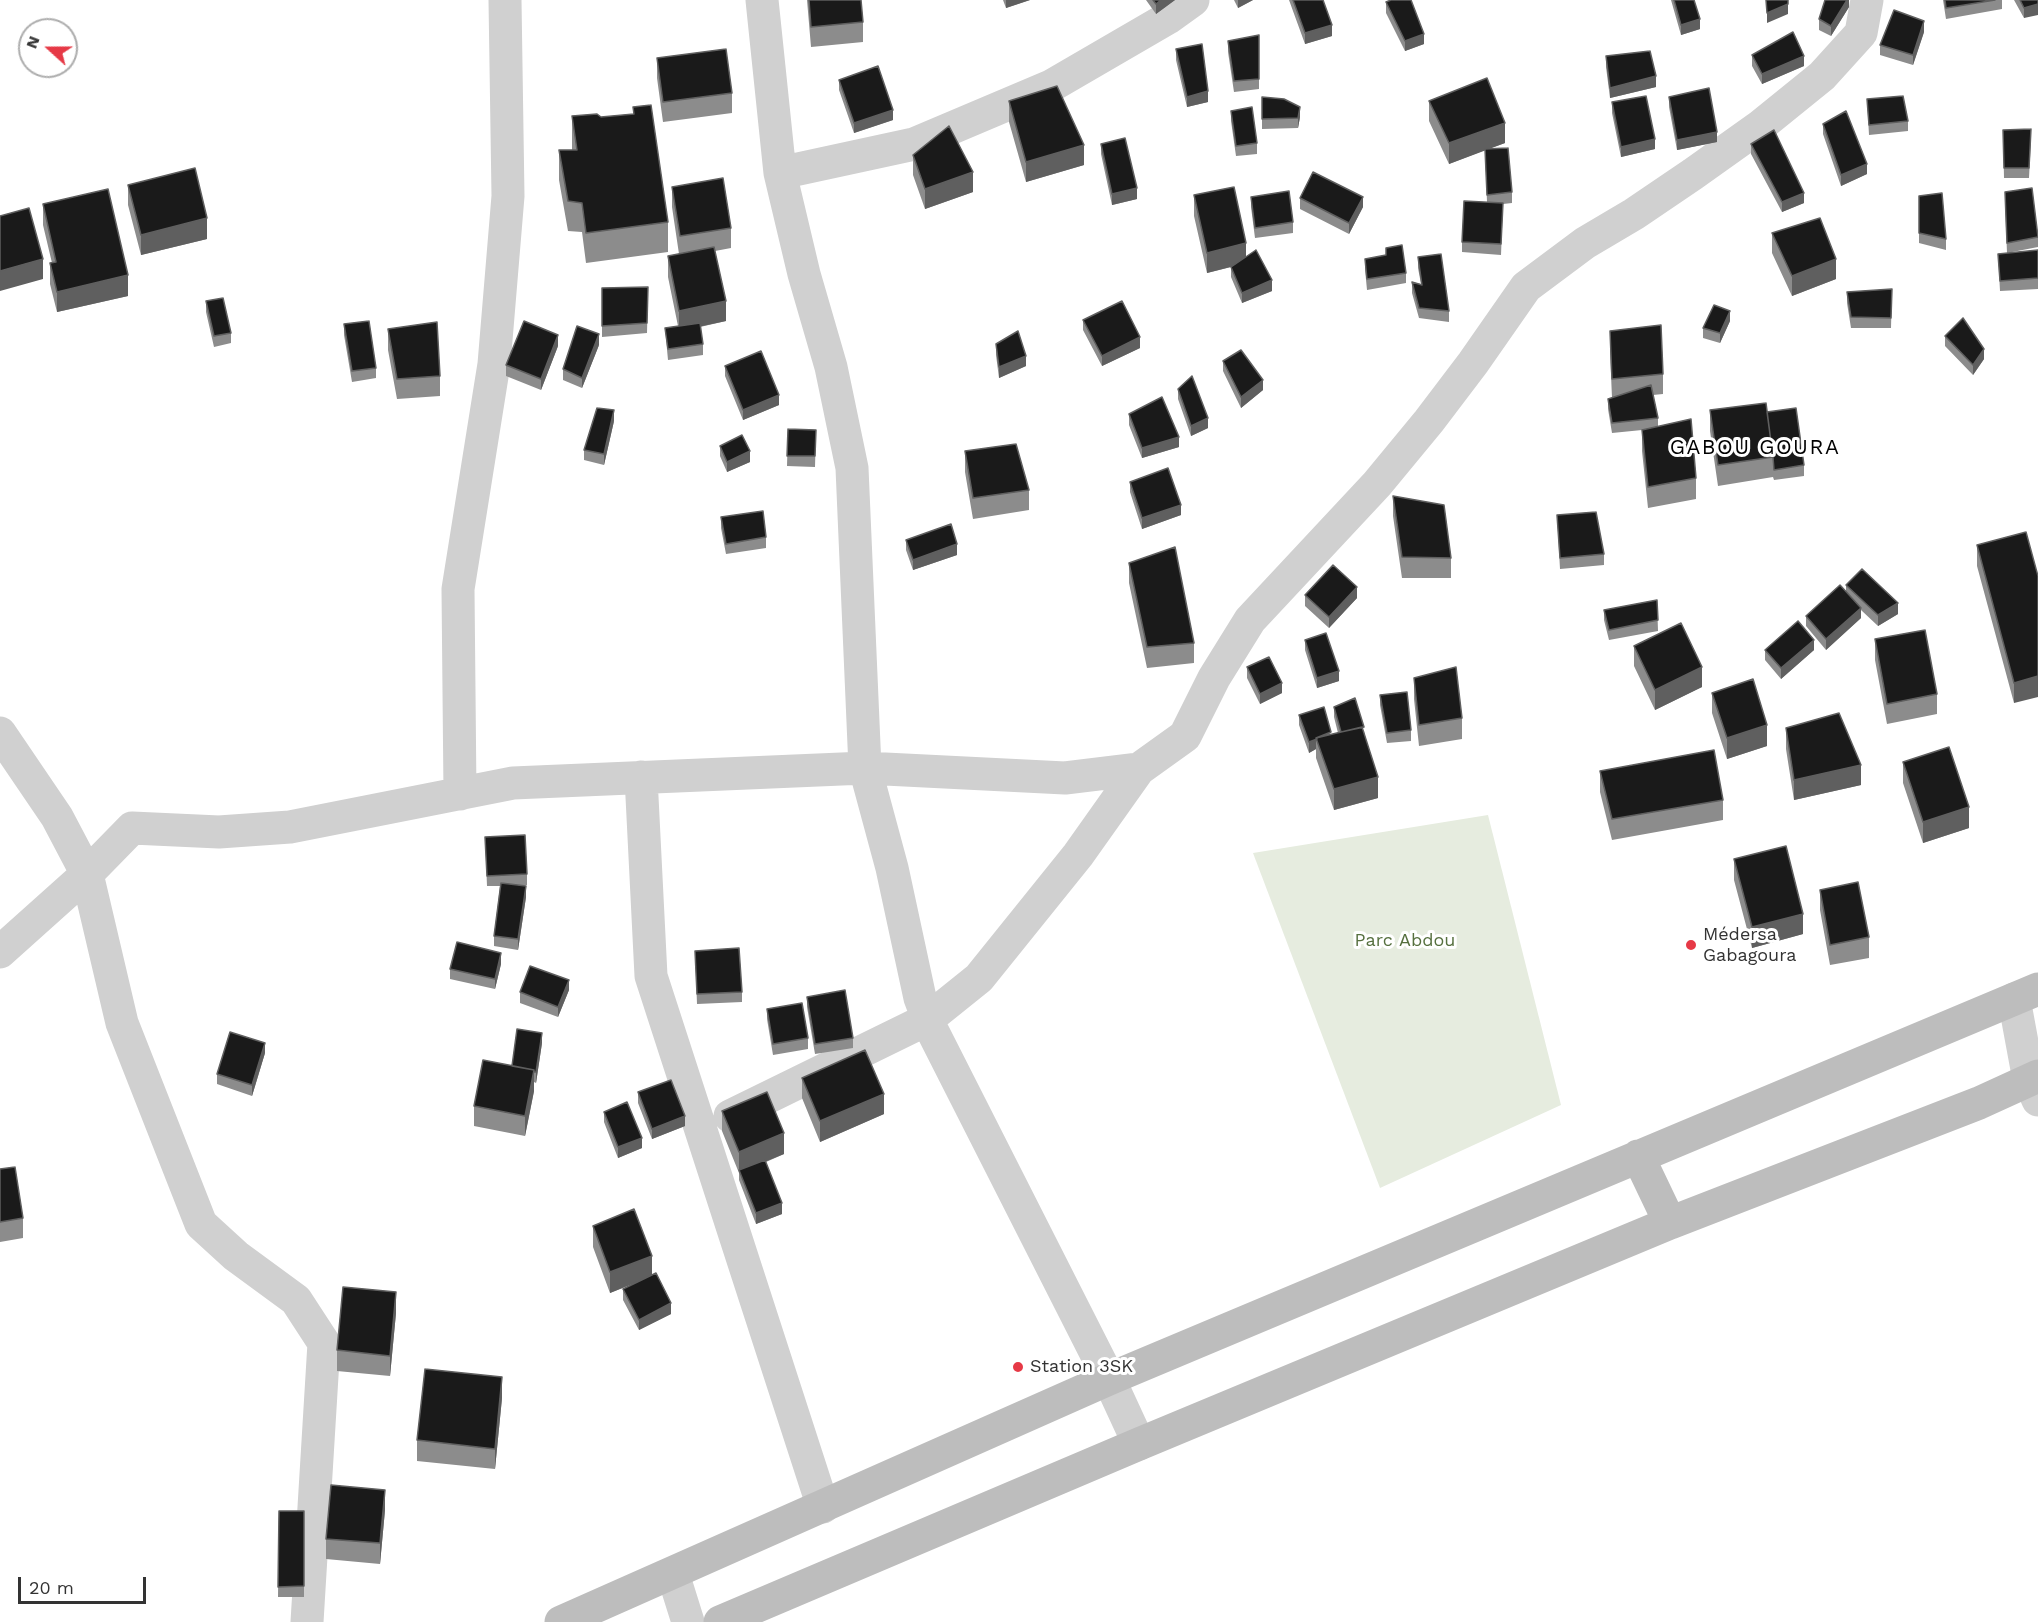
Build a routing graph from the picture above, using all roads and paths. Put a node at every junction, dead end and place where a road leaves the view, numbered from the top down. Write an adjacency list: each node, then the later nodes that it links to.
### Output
1 (505, 0): 10 (street)
2 (762, 0): 5 (street)
3 (1192, 0): 5 (street)
4 (1867, 0): 8 (street)
5 (780, 173): 7 (street)
6 (0, 733): 11 (street)
7 (865, 768): 8 (street); 9 (street); 14 (street)
8 (1139, 769): 14 (street)
9 (641, 777): 10 (street); 16 (street)
10 (460, 794): 11 (street)
11 (87, 874): 12 (street); 23 (street)
12 (0, 952)
13 (2026, 994): 15 (street); 17 (main road)
14 (928, 1019): 16 (street); 19 (street)
15 (2035, 1086): 18 (main road)
16 (701, 1130): 21 (street)
17 (1638, 1156): 18 (main road); 19 (main road)
18 (1670, 1223): 20 (main road)
19 (1109, 1379): 20 (street); 21 (main road)
20 (1139, 1444): 26 (main road)
21 (824, 1507): 22 (main road)
22 (673, 1574): 24 (main road); 25 (street)
23 (307, 1622)
24 (561, 1622)
25 (688, 1622)
26 (720, 1622)

